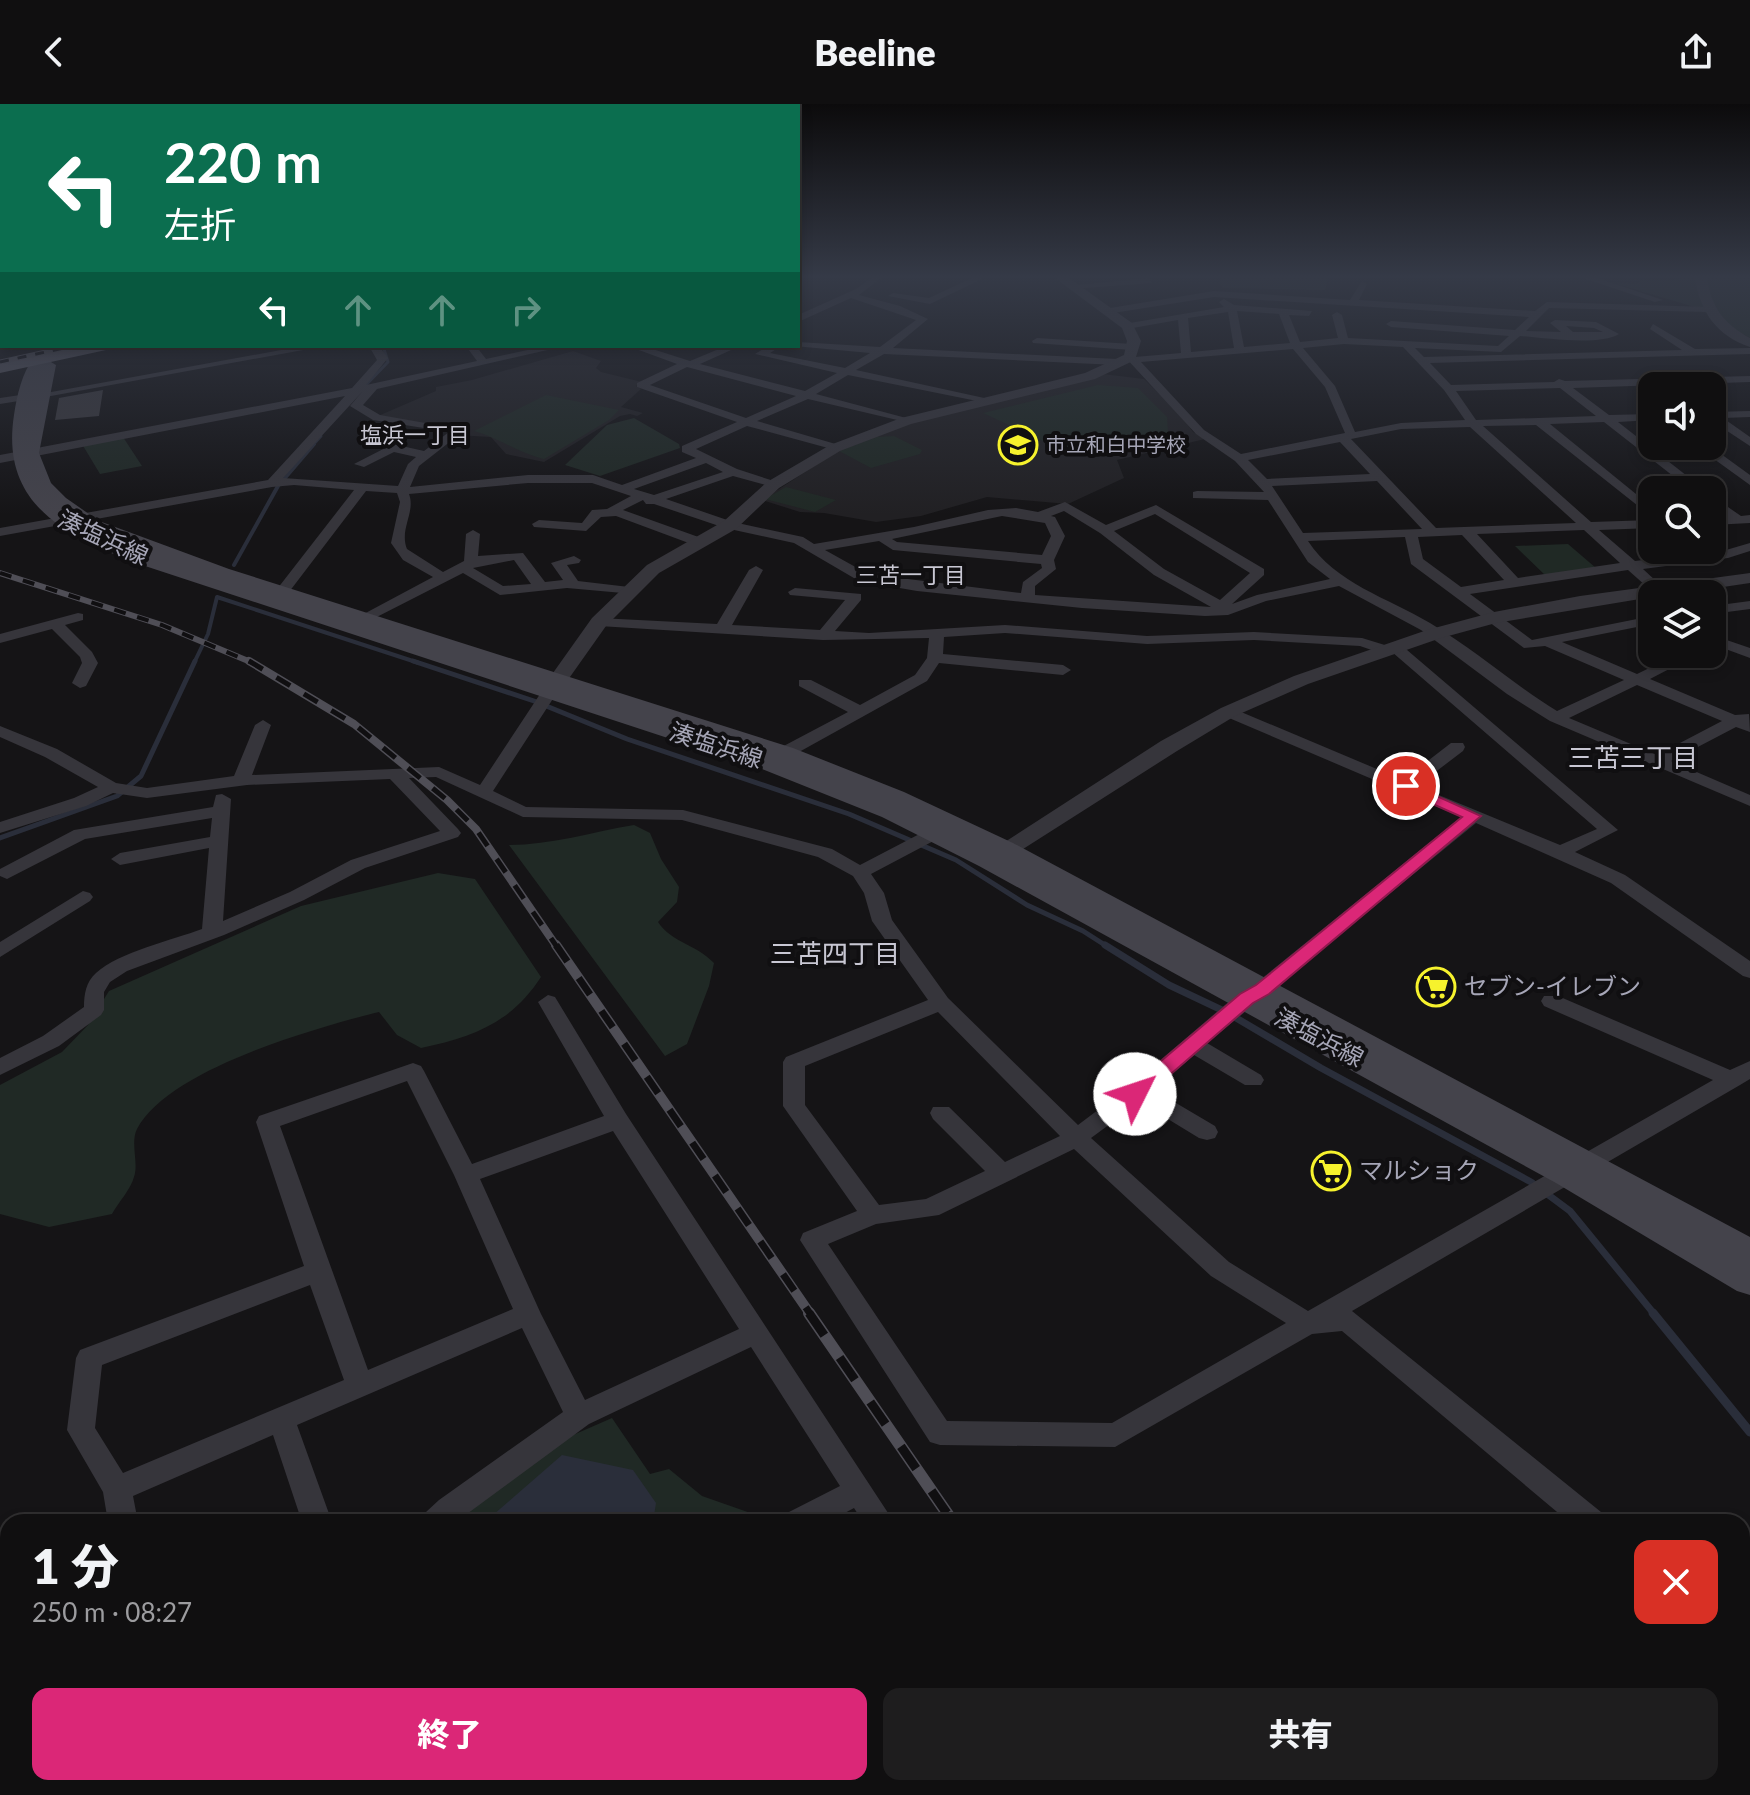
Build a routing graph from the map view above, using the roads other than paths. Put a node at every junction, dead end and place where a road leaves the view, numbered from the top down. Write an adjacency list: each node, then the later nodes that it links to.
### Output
1 (42, 357): 25 (main road)
2 (51, 357): 40 (main road, 湊塩浜線)
3 (257, 357): 40 (street)
4 (380, 357): 38 (street)
5 (479, 357): 21 (street)
6 (511, 357): 21 (street)
7 (665, 357): 22 (street)
8 (709, 357): 22 (street)
9 (775, 357): 26 (street)
10 (872, 357): 26 (street)
11 (1126, 357): 41 (street)
12 (1129, 357): 56 (street)
13 (1305, 357): 51 (street)
14 (1418, 357): 20 (street)
15 (1528, 357): 16 (street); 20 (street); 24 (street)
16 (1532, 357)
17 (1571, 357): 23 (street)
18 (1624, 357): 27 (street)
19 (1681, 357): 28 (street)
20 (1422, 360): 37 (street)
21 (483, 363): 36 (street)
22 (688, 365): 39 (street); 48 (street)
23 (1583, 365)
24 (1539, 366)
25 (0, 368)
26 (847, 371): 39 (street); 41 (street)
27 (1646, 372)
28 (1706, 372)
29 (1595, 374): 33 (street)
30 (1551, 375): 34 (street)
31 (1750, 379): 32 (street)
32 (1726, 380)
33 (1608, 383): 34 (street); 35 (street)
34 (1563, 384): 37 (street); 45 (street)
35 (1638, 384)
36 (373, 387): 38 (street); 54 (street)
37 (1448, 388): 49 (street)
38 (355, 390): 55 (street); 64 (street)
39 (805, 396): 46 (street); 48 (street)
40 (22, 398): 55 (main road, 湊塩浜線)
41 (992, 401): 46 (street)
42 (1750, 414): 43 (street)
43 (1726, 415)
44 (1638, 418): 45 (street)
45 (1607, 419): 47 (street); 61 (street)
46 (906, 421): 53 (street)
47 (1539, 421): 49 (street); 73 (street)
48 (750, 423): 53 (street); 57 (street)
49 (1473, 424): 51 (street); 82 (street)
50 (1726, 425): 52 (street)
51 (1346, 435): 56 (street); 62 (street)
52 (1750, 442)
53 (835, 448): 66 (street)
54 (426, 455): 59 (street); 69 (street)
55 (15, 456): 77 (main road, 湊塩浜線)
56 (1239, 458): 65 (street)
57 (706, 459): 60 (street); 68 (street)
58 (1721, 460): 63 (street)
59 (360, 464)
60 (733, 472): 66 (street); 72 (street)
61 (1681, 476)
62 (1380, 477): 65 (street); 86 (street)
63 (1750, 481)
64 (272, 483): 67 (street); 77 (street)
65 (1264, 483): 71 (street)
66 (773, 485): 80 (street)
67 (362, 488): 69 (street); 110 (street)
68 (619, 490): 69 (street); 72 (street)
69 (402, 491): 99 (street)
70 (1197, 495): 71 (street)
71 (1272, 496): 90 (street)
72 (645, 499): 75 (street); 80 (street)
73 (1638, 502)
74 (1726, 508): 78 (street)
75 (616, 512): 79 (street); 91 (street)
76 (1040, 516): 83 (street); 89 (street); 95 (street)
77 (70, 519): 85 (street); 110 (main road, 湊塩浜線); 138 (main road, 湊塩浜線)
78 (1744, 519)
79 (539, 524)
80 (730, 525): 91 (street); 93 (street)
81 (1638, 525): 82 (street)
82 (1585, 527): 84 (street); 97 (street)
83 (1105, 530): 115 (street); 115 (street)
84 (1466, 531): 86 (street); 104 (street)
85 (0, 532)
86 (1432, 532): 87 (street)
87 (1411, 533): 90 (street); 109 (street)
88 (473, 534): 96 (street)
89 (880, 536): 93 (street); 95 (street)
90 (1301, 537): 102 (street)
91 (699, 542): 107 (street)
92 (1750, 547): 97 (street)
93 (812, 548): 112 (street)
94 (574, 560): 105 (street)
95 (1047, 560): 112 (street)
96 (467, 566): 99 (street); 106 (street); 106 (street)
97 (1632, 567): 101 (street); 104 (street)
98 (756, 570): 122 (street)
99 (444, 578): 118 (street)
100 (1750, 578): 103 (street)
101 (1647, 580)
102 (1341, 581): 115 (street); 124 (street)
103 (1726, 582)
104 (1515, 583): 109 (street)
105 (574, 585): 106 (street); 107 (street)
106 (541, 587)
107 (629, 591): 119 (street)
108 (795, 592): 126 (street)
109 (1459, 592): 117 (street)
110 (281, 593): 118 (main road, 湊塩浜線)
111 (1638, 596): 117 (street)
112 (1028, 597): 115 (street)
113 (1750, 605): 114 (street)
114 (1726, 608)
115 (1225, 609): 125 (street)
116 (78, 617): 120 (street)
117 (1494, 618): 124 (street); 128 (street)
118 (365, 619): 138 (main road, 湊塩浜線)
119 (599, 622): 122 (street); 138 (street)
120 (54, 623): 127 (street); 136 (street)
121 (1638, 623): 128 (street)
122 (723, 627): 126 (street)
123 (937, 632): 125 (street); 126 (street); 132 (street)
124 (1434, 634): 130 (street); 141 (street)
125 (1221, 635): 130 (street)
126 (823, 636)
127 (0, 639)
128 (1546, 641): 135 (street)
129 (1726, 644): 131 (street)
130 (1391, 649): 140 (street); 159 (street)
131 (1746, 649)
132 (935, 658): 134 (street); 139 (street)
133 (1661, 668): 135 (street)
134 (1063, 670)
135 (1637, 680): 141 (street); 142 (street)
136 (80, 683)
137 (805, 683): 139 (street)
138 (554, 686): 146 (main road, 湊塩浜線); 152 (street); 157 (main road, 湊塩浜線)
139 (857, 710): 146 (street)
140 (1228, 712): 150 (street); 160 (street)
141 (1556, 718): 147 (street)
142 (1745, 721): 147 (street)
143 (263, 725): 149 (street)
144 (0, 731): 151 (street)
145 (1457, 747): 150 (street)
146 (784, 753): 160 (main road, 湊塩浜線)
147 (1659, 761): 153 (street)
148 (395, 774): 149 (street); 152 (street); 165 (street)
149 (232, 782): 151 (street); 154 (street)
150 (1406, 786): 155 (street)
151 (111, 787): 156 (street)
152 (485, 791): 162 (street)
153 (1750, 801)
154 (221, 811): 158 (street); 163 (street)
155 (1473, 816): 159 (street); 168 (street)
156 (0, 828)
157 (935, 833): 160 (main road, 湊塩浜線); 162 (street)
158 (219, 841): 161 (street); 165 (street)
159 (1560, 852): 167 (street)
160 (996, 855): 168 (main road, 湊塩浜線)
161 (120, 859)
162 (860, 872): 171 (street)
163 (7, 873)
164 (83, 897): 166 (street)
165 (212, 933): 173 (street)
166 (0, 951)
167 (1750, 971)
168 (1254, 994): 172 (street); 181 (main road, 湊塩浜線)
169 (1551, 1001): 174 (street)
170 (548, 1002): 178 (street)
171 (941, 1003): 180 (street); 184 (street)
172 (1192, 1044): 175 (street); 176 (street)
173 (4, 1059)
174 (1741, 1074): 181 (street)
175 (1253, 1080)
176 (1139, 1091): 179 (street); 180 (street)
177 (941, 1113): 182 (street)
178 (618, 1120): 183 (street); 190 (street)
179 (1207, 1132)
180 (1076, 1138): 182 (street); 189 (street)
181 (1579, 1169): 185 (main road, 湊塩浜線); 187 (main road, 湊塩浜線); 189 (street)
182 (1002, 1173): 184 (street)
183 (466, 1175): 186 (street); 188 (street)
184 (873, 1215): 189 (street)
185 (1750, 1254)
186 (318, 1271): 191 (street); 194 (street)
187 (1750, 1280)
188 (528, 1314): 191 (street); 192 (street)
189 (1308, 1324): 201 (street)
190 (756, 1333): 192 (street); 195 (street)
191 (360, 1386): 193 (street)
192 (579, 1416): 198 (street)
193 (281, 1419): 194 (street); 197 (street)
194 (117, 1489): 196 (street)
195 (859, 1491): 199 (street); 200 (street)
196 (122, 1514)
197 (314, 1514)
198 (444, 1514)
199 (814, 1514)
200 (874, 1514)
201 (1581, 1514)

